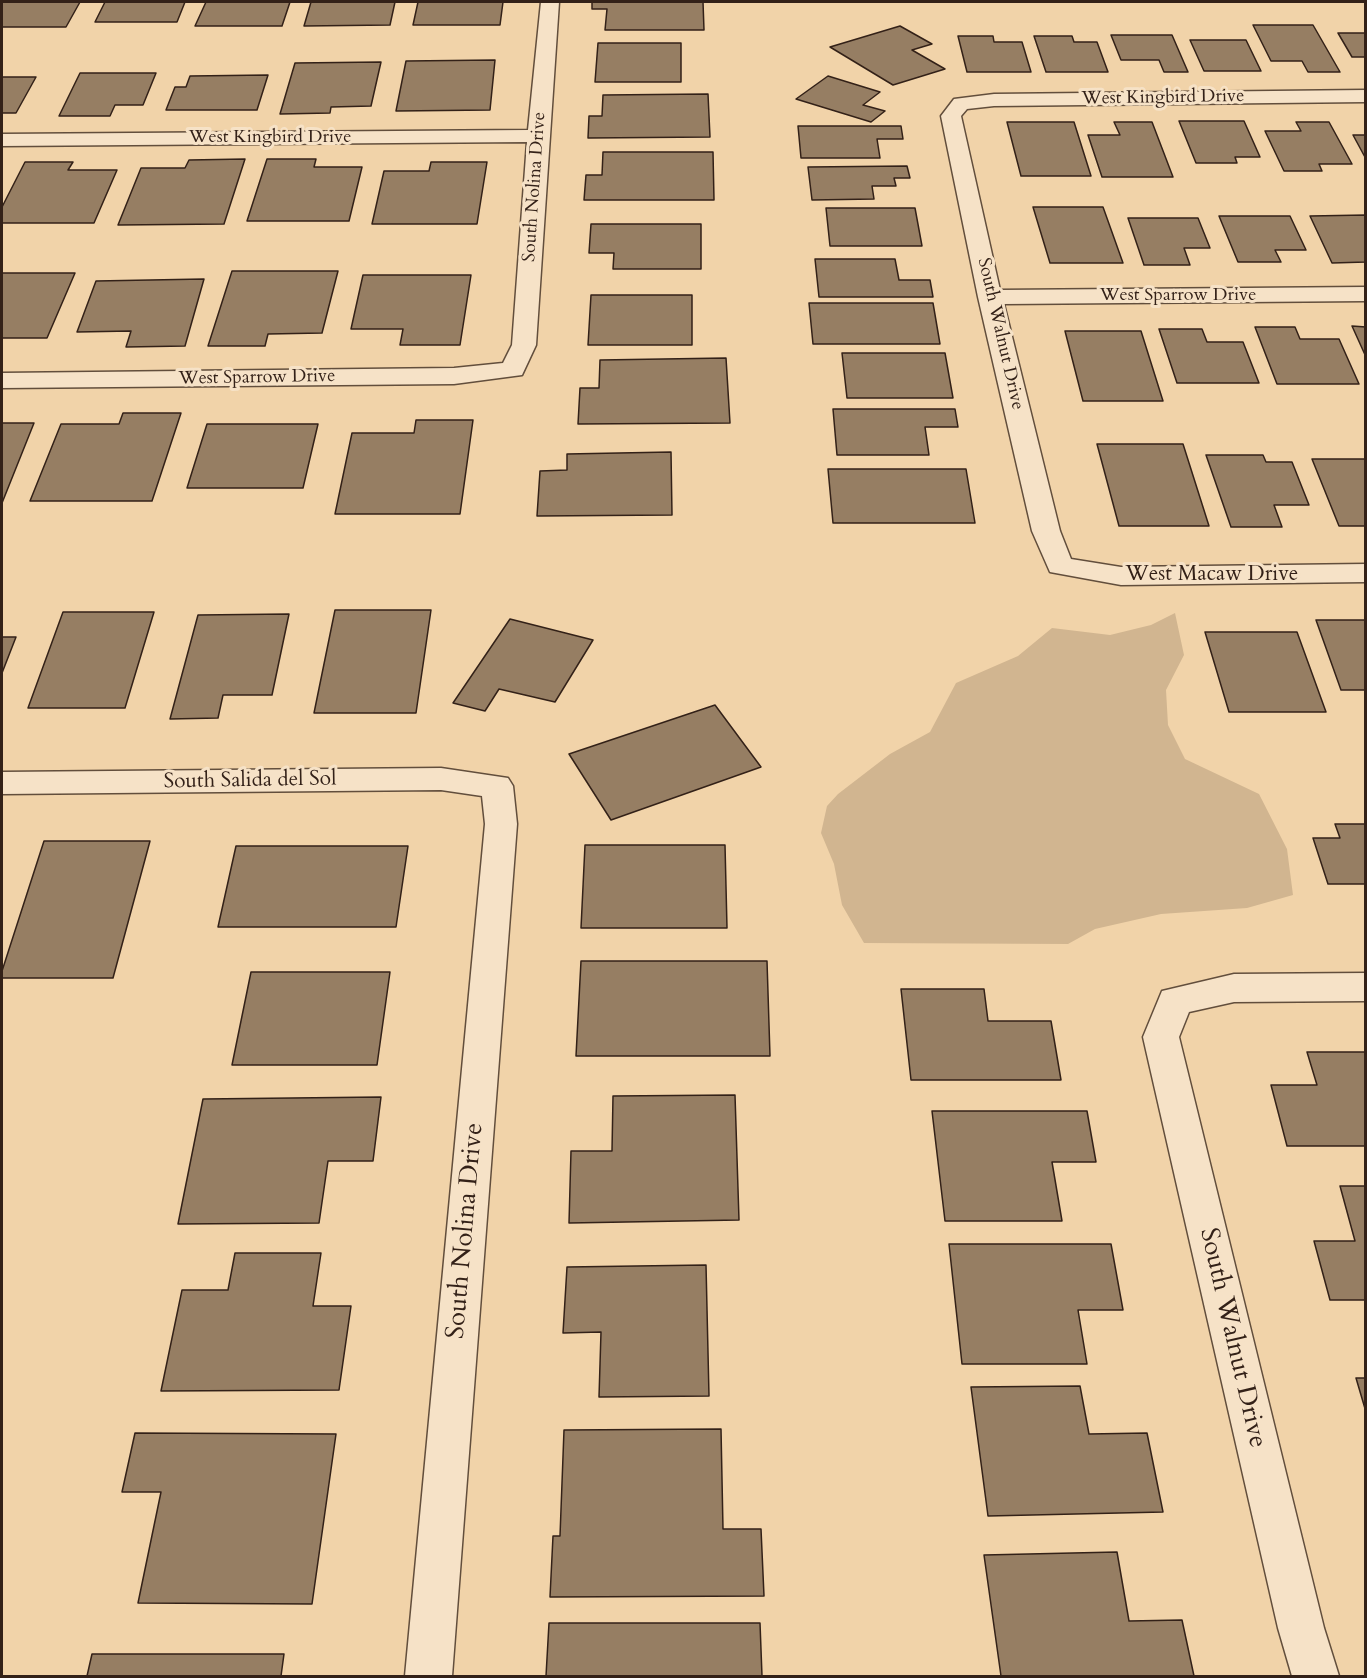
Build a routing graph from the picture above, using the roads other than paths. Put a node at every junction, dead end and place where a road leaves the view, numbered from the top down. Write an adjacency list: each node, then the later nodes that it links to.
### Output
1 (550, 2): 4 (street, South Nolina Drive)
2 (1365, 96): 3 (street, West Kingbird Drive)
3 (961, 103): 7 (street, South Walnut Drive)
4 (538, 136): 5 (street, West Kingbird Drive); 8 (street, South Nolina Drive)
5 (2, 140)
6 (1365, 294): 7 (street, West Sparrow Drive)
7 (990, 297): 10 (street, South Walnut Drive)
8 (513, 370): 9 (street, West Sparrow Drive)
9 (2, 381)
10 (1060, 566): 11 (street, West Macaw Drive)
11 (1365, 573)
12 (2, 783): 13 (street, South Salida del Sol)
13 (497, 786): 15 (street, South Nolina Drive)
14 (1365, 987): 16 (street, South Walnut Drive)
15 (428, 1677)
16 (1315, 1677)

